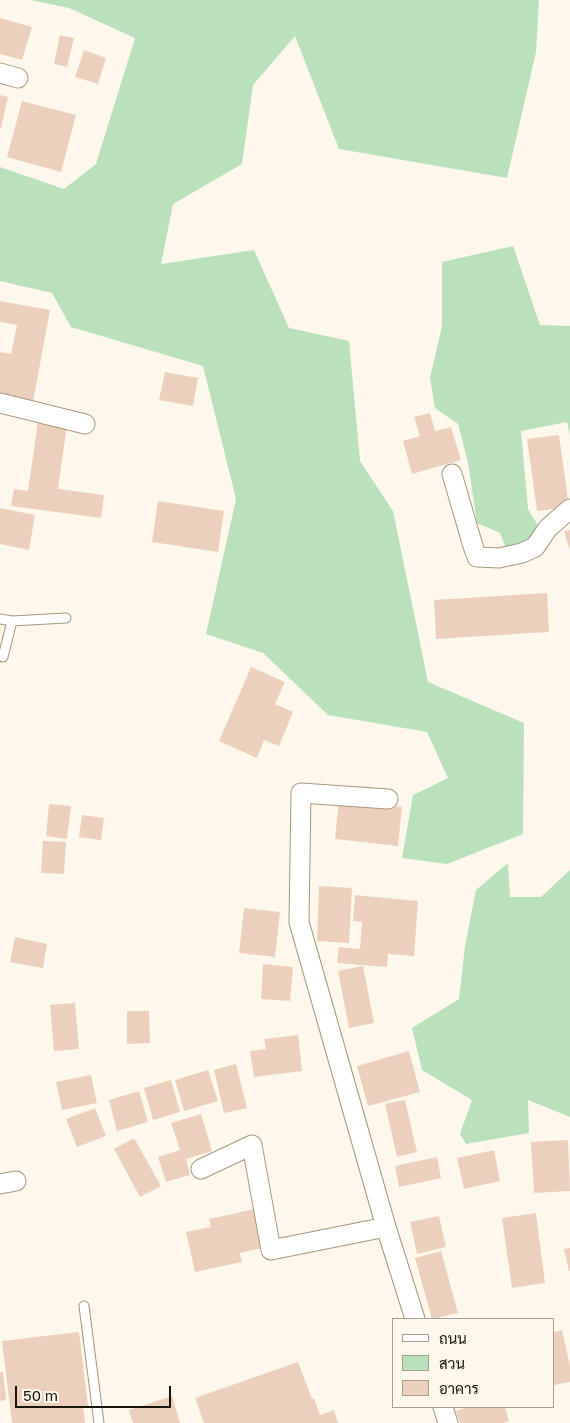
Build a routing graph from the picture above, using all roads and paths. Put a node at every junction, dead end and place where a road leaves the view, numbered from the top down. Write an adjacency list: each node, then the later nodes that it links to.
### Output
1 (0, 73): 2 (street)
2 (18, 78)
3 (0, 403): 4 (street)
4 (86, 424)
5 (452, 474): 6 (street)
6 (570, 510)
7 (66, 618): 9 (lane)
8 (0, 619): 9 (lane)
9 (12, 621): 10 (lane)
10 (3, 657)
11 (388, 798): 13 (street)
12 (201, 1170): 13 (street)
13 (386, 1228): 15 (street)
14 (84, 1306): 17 (lane)
15 (415, 1318)
16 (443, 1408): 18 (street)
17 (99, 1423)
18 (448, 1423)

